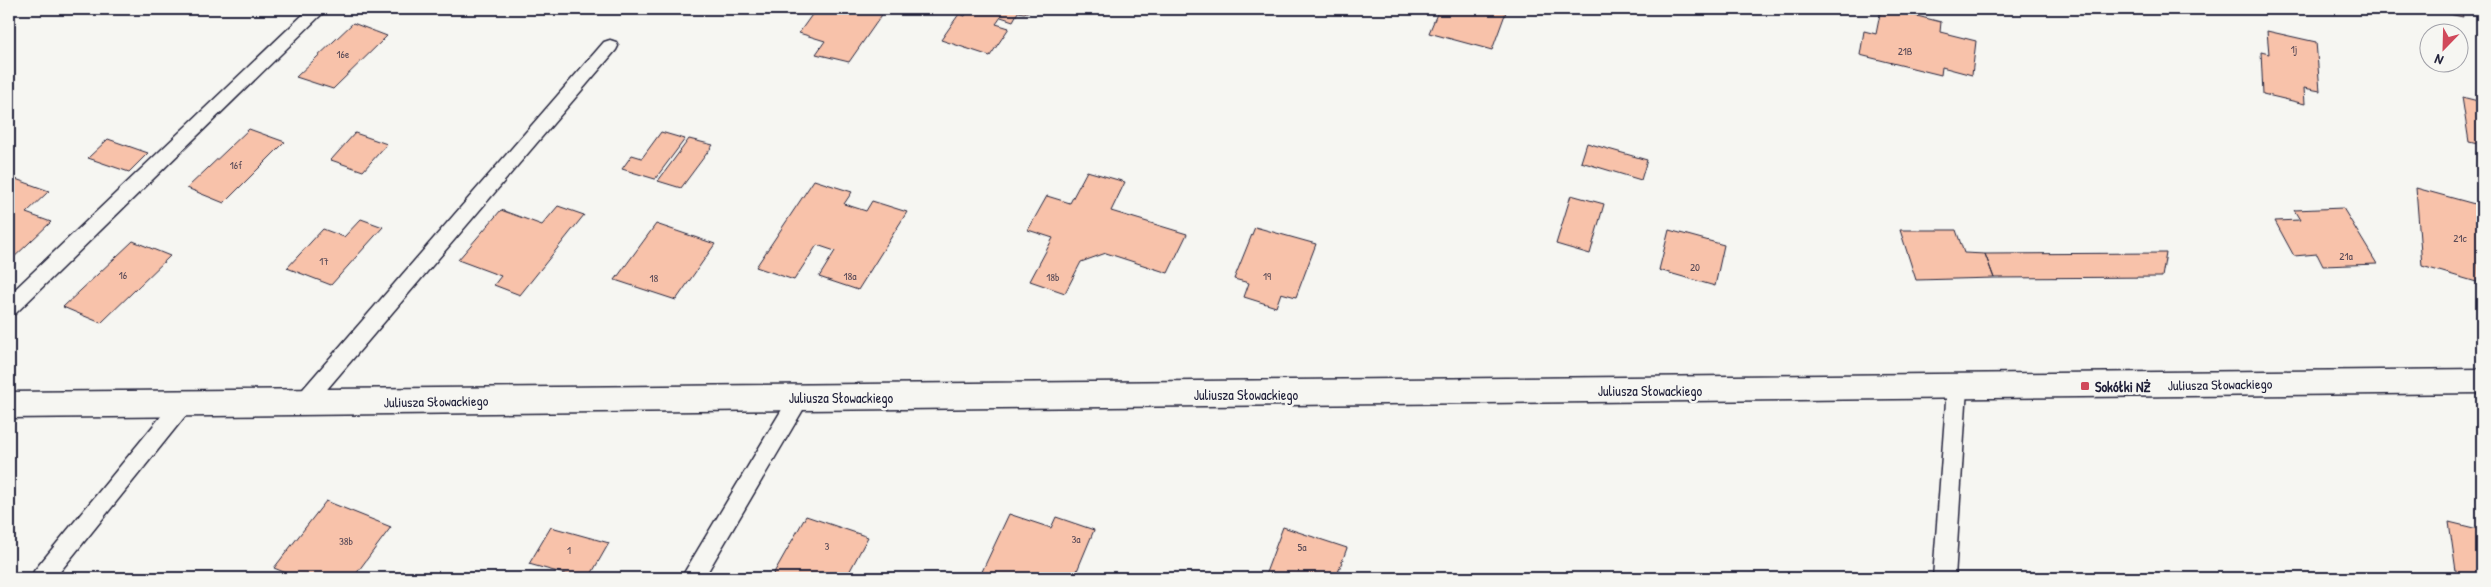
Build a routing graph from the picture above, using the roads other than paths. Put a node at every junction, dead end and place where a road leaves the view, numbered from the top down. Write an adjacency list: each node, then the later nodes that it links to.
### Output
1 (319, 9): 3 (lane)
2 (610, 46): 7 (lane)
3 (9, 307)
4 (2482, 381): 5 (street, Juliusza Słowackiego)
5 (1957, 388): 6 (street, Juliusza Słowackiego); 12 (lane)
6 (800, 397): 7 (street, Juliusza Słowackiego); 11 (lane)
7 (304, 402): 8 (street, Juliusza Słowackiego)
8 (183, 404): 9 (street, Juliusza Słowackiego); 10 (lane)
9 (9, 405)
10 (42, 578)
11 (692, 578)
12 (1944, 578)

